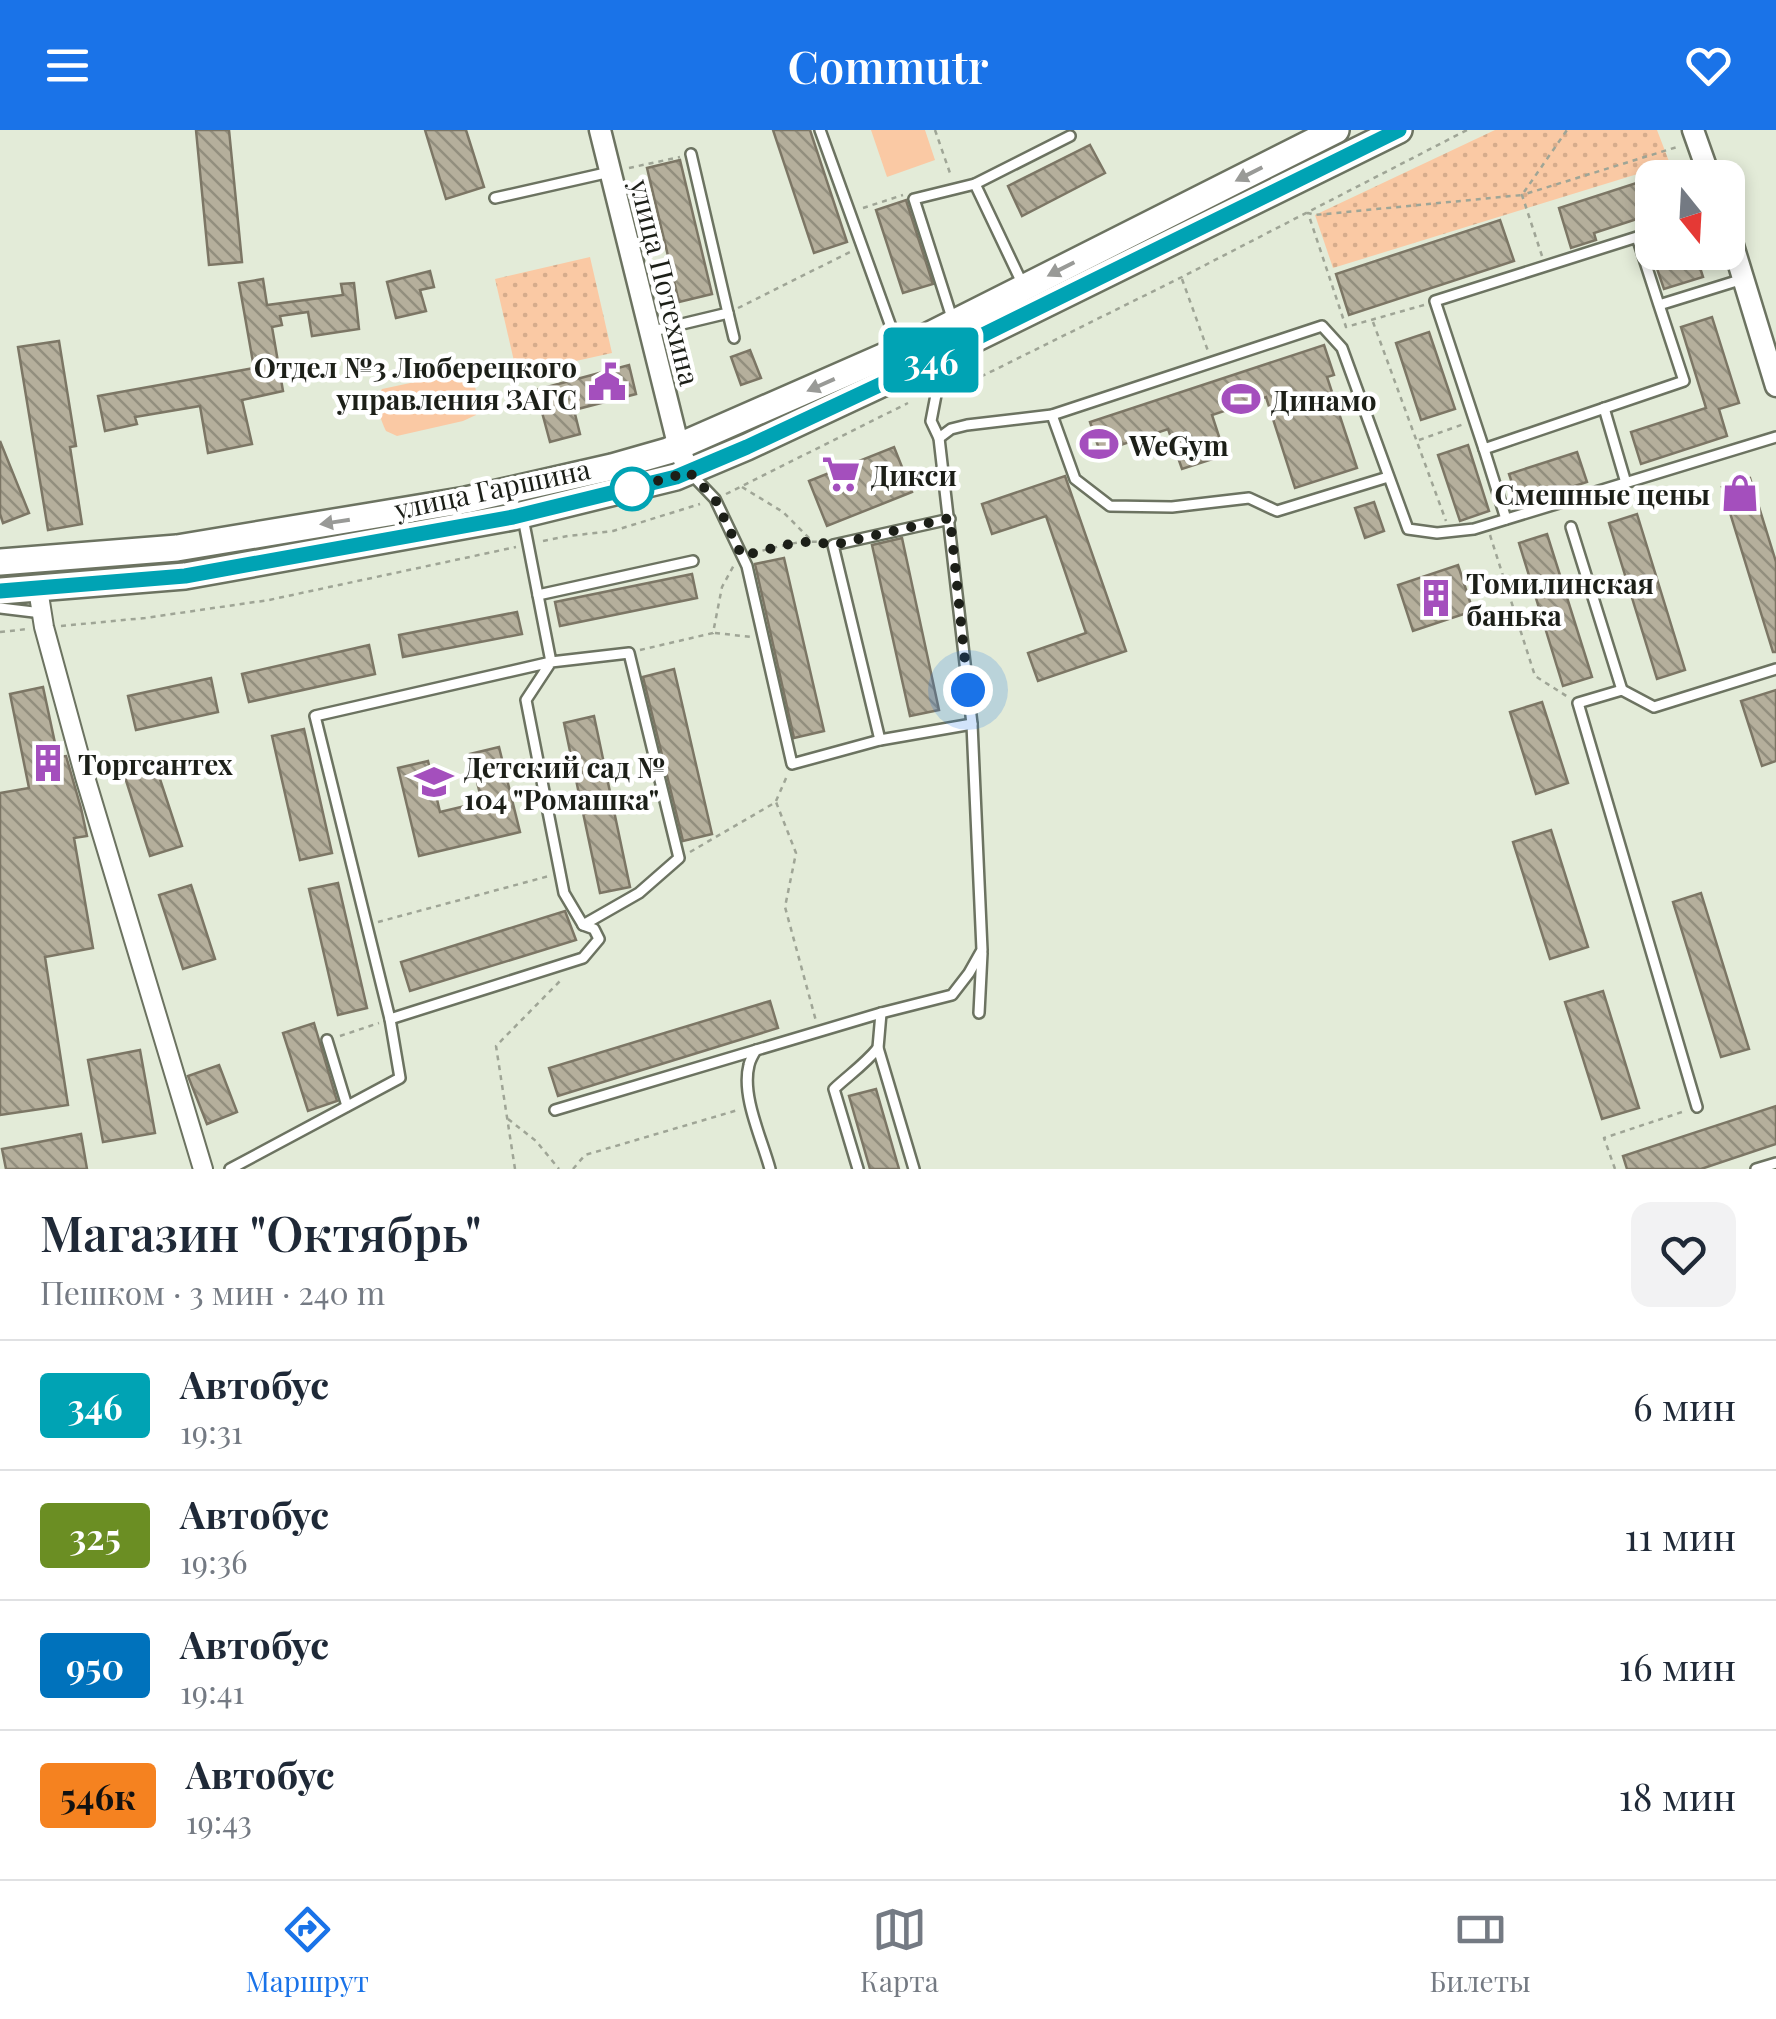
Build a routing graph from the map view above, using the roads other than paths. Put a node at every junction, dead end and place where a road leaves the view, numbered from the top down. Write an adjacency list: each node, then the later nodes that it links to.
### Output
1 (600, 130): 9 (street, улица Потехина)
2 (820, 130): 20 (lane)
3 (1336, 130): 14 (main road, улица Гаршина, one-way to 14)
4 (1399, 130): 20 (main road, улица Гаршина)
5 (1694, 130): 8 (street)
6 (1070, 136): 10 (lane)
7 (691, 154): 16 (lane)
8 (1704, 160)
9 (610, 172): 11 (lane); 18 (street, улица Потехина)
10 (975, 184): 14 (lane); 17 (lane)
11 (495, 198)
12 (1740, 270): 13 (street)
13 (1743, 280): 15 (lane); 21 (street)
14 (1024, 288): 17 (main road, улица Гаршина)
15 (1659, 305): 22 (lane); 27 (lane)
16 (728, 313): 18 (lane); 19 (lane)
17 (954, 323): 20 (main road, улица Гаршина)
18 (650, 331): 26 (street, улица Потехина)
19 (734, 338)
20 (909, 358): 25 (lane); 26 (main road, улица Гаршина, one-way to 26); 28 (main road, улица Гаршина)
21 (1776, 386)
22 (1604, 408): 27 (lane); 30 (lane)
23 (1052, 415): 25 (lane); 29 (lane); 29 (lane)
24 (1776, 437): 30 (lane)
25 (939, 438): 32 (lane)
26 (679, 448): 28 (street, улица Потехина); 36 (main road, улица Гаршина, one-way to 36)
27 (1484, 448): 33 (lane)
28 (689, 472): 31 (main road, улица Гаршина); 45 (lane)
29 (1388, 477): 33 (lane)
30 (1626, 483): 33 (lane)
31 (522, 515): 38 (lane); 40 (main road, улица Гаршина)
32 (950, 518): 44 (lane); 45 (lane)
33 (1506, 519)
34 (1571, 528): 43 (lane)
35 (693, 561): 38 (lane)
36 (0, 562)
37 (0, 590): 40 (main road, улица Гаршина)
38 (538, 594): 41 (lane)
39 (0, 608): 40 (lane)
40 (41, 609): 58 (street)
41 (551, 662): 46 (lane); 46 (lane); 50 (lane)
42 (1776, 669): 43 (lane)
43 (1622, 690): 55 (lane)
44 (972, 724): 45 (lane); 47 (lane)
45 (880, 740)
46 (582, 925): 50 (lane)
47 (982, 950): 48 (lane); 49 (lane)
48 (881, 1013): 52 (lane); 53 (lane)
49 (979, 1013)
50 (390, 1019): 54 (lane)
51 (326, 1040): 54 (lane)
52 (878, 1048): 61 (lane); 62 (lane)
53 (756, 1050): 56 (lane); 60 (lane)
54 (347, 1106): 59 (lane)
55 (1697, 1107)
56 (555, 1110)
57 (1776, 1163): 63 (lane)
58 (203, 1169)
59 (230, 1169)
60 (770, 1169)
61 (858, 1169)
62 (914, 1169)
63 (1756, 1169)

